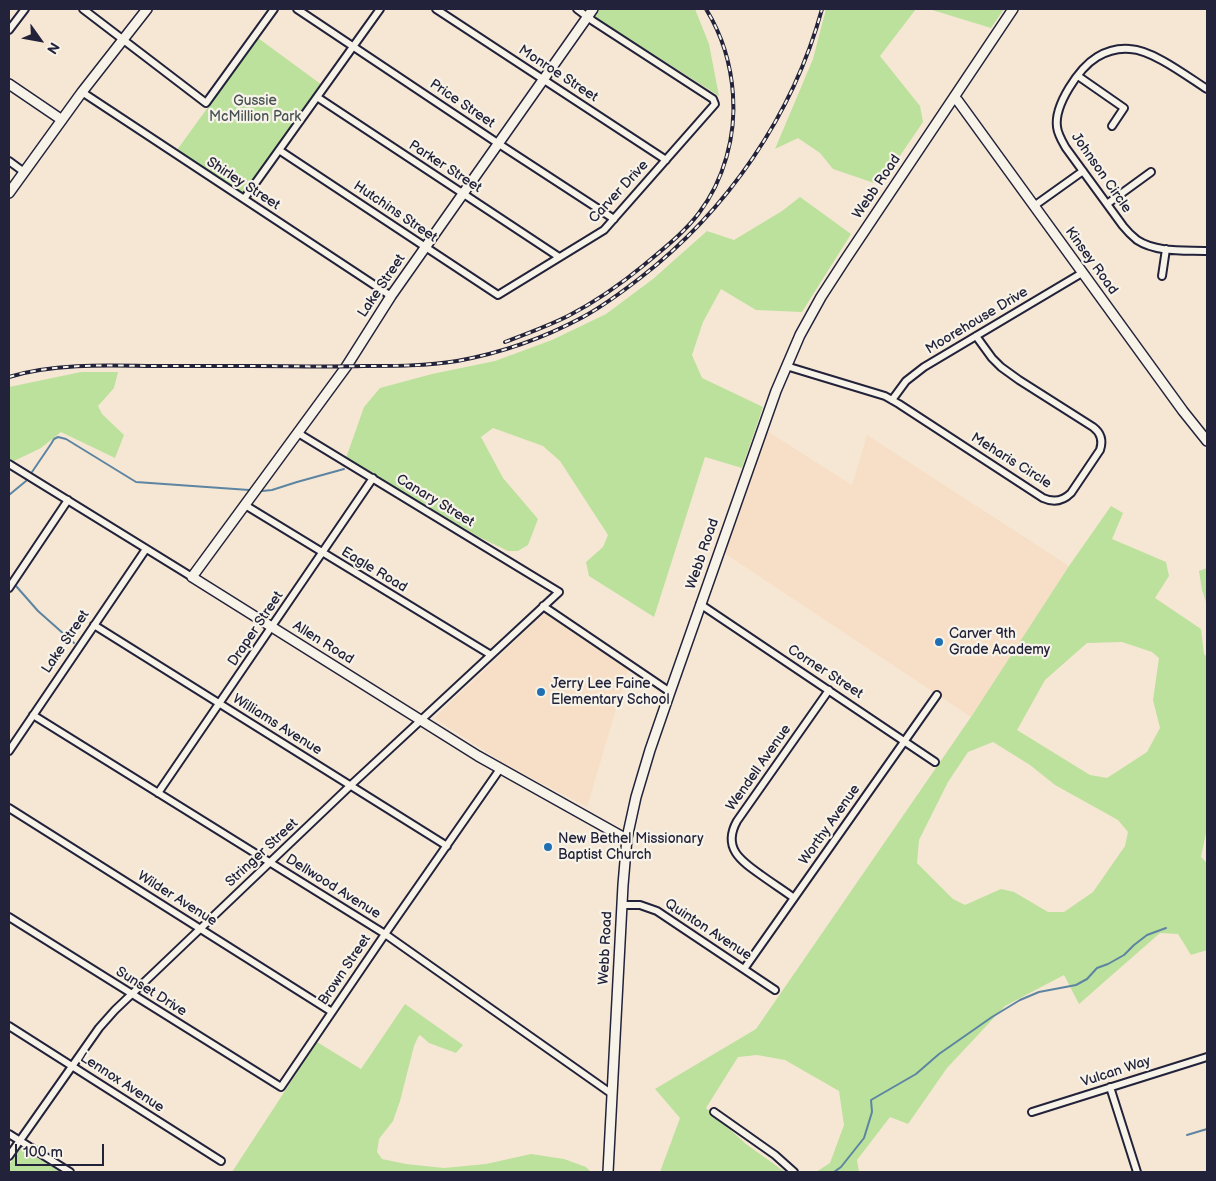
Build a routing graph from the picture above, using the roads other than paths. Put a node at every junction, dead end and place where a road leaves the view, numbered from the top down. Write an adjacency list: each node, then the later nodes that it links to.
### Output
1 (25, 9): 12 (street)
2 (83, 9): 13 (street)
3 (147, 9): 13 (street)
4 (274, 9): 13 (street)
5 (297, 9): 14 (street, Price Street)
6 (380, 9): 14 (street)
7 (436, 9): 16 (street, Monroe Street)
8 (576, 9): 11 (street)
9 (593, 9): 11 (street, Lake Street)
10 (1013, 9): 21 (street, Webb Road)
11 (588, 17): 16 (street, Lake Street); 26 (street, Carver Drive)
12 (9, 30)
13 (122, 40): 19 (street)
14 (354, 46): 20 (street); 24 (street, Price Street)
15 (1078, 76): 18 (street, Johnson Circle); 23 (street); 28 (street, Johnson Circle)
16 (544, 79): 24 (street, Lake Street); 26 (street, Monroe Street)
17 (9, 84): 22 (street)
18 (1207, 89)
19 (82, 92): 22 (street); 33 (street, Shirley Street)
20 (317, 97): 25 (street); 32 (street, Parker Street)
21 (954, 97): 35 (street, Kinsey Road); 46 (street, Webb Road)
22 (62, 120): 29 (street)
23 (1112, 126)
24 (499, 144): 32 (street, Lake Street); 36 (street, Price Street)
25 (279, 150): 33 (street); 37 (street, Hutchins Street)
26 (666, 160): 36 (street, Carver Drive)
27 (9, 161): 29 (street)
28 (1083, 171): 34 (street, Johnson Circle); 35 (street)
29 (24, 172): 31 (street)
30 (1151, 172): 34 (street)
31 (9, 194)
32 (464, 194): 37 (street, Lake Street); 40 (street, Parker Street)
33 (244, 199): 44 (street, Shirley Street)
34 (1107, 204): 38 (street, Johnson Circle)
35 (1034, 206): 41 (street, Kinsey Road)
36 (614, 219): 40 (street, Carver Drive)
37 (425, 247): 43 (street, Hutchins Street); 44 (street, Lake Street)
38 (1166, 249): 39 (street, Johnson Circle); 42 (street)
39 (1207, 251)
40 (559, 257): 43 (street, Carver Drive)
41 (1082, 273): 45 (street, Moorehouse Drive); 49 (street, Kinsey Road)
42 (1162, 276)
43 (498, 295)
44 (391, 296): 48 (street, Lake Street)
45 (976, 336): 47 (street, Moorehouse Drive); 47 (street, Meharis Circle)
46 (786, 366): 47 (street, Meharis Circle); 59 (street, Webb Road)
47 (892, 400)
48 (298, 433): 51 (street, Canary Street); 53 (street, Lake Street)
49 (1207, 441)
50 (9, 464): 52 (street, Allen Road)
51 (373, 478): 55 (street, Draper Street); 58 (street, Canary Street)
52 (68, 500): 54 (street, Allen Road); 57 (street)
53 (245, 506): 55 (street, Eagle Road); 56 (street, Lake Street)
54 (146, 549): 56 (street, Allen Road); 61 (street, Lake Street)
55 (323, 553): 62 (street, Draper Street); 63 (street, Eagle Road)
56 (192, 578): 62 (street, Allen Road)
57 (9, 588)
58 (559, 592): 60 (street, Stringer Street)
59 (700, 604): 64 (street, Corner Street); 65 (street, Webb Road)
60 (543, 606): 63 (street, Stringer Street); 65 (street)
61 (94, 625): 67 (street, Williams Avenue); 68 (street, Lake Street)
62 (272, 627): 67 (street, Draper Street); 69 (street, Allen Road)
63 (491, 656): 69 (street, Stringer Street)
64 (829, 690): 70 (street, Corner Street); 80 (street, Wendell Avenue)
65 (670, 692): 77 (street, Webb Road)
66 (937, 695): 70 (street, Worthy Avenue)
67 (220, 704): 74 (street, Williams Avenue); 75 (street, Draper Street)
68 (33, 714): 71 (street, Lake Street); 75 (street, Dellwood Avenue)
69 (422, 720): 73 (street, Allen Road); 74 (street, Stringer Street)
70 (905, 741): 72 (street, Corner Street); 80 (street, Worthy Avenue)
71 (9, 751)
72 (935, 762)
73 (500, 769): 77 (street, Allen Road); 78 (street, Brown Street)
74 (351, 785): 78 (street, Williams Avenue); 79 (street, Stringer Street)
75 (158, 793): 79 (street, Dellwood Avenue)
76 (9, 808): 83 (street, Wilder Avenue)
77 (627, 838): 81 (street, Webb Road)
78 (447, 846): 84 (street, Brown Street)
79 (270, 863): 83 (street, Stringer Street); 84 (street, Dellwood Avenue)
80 (794, 898): 85 (street, Worthy Avenue)
81 (622, 905): 85 (street, Quinton Avenue); 94 (street, Webb Road)
82 (9, 917): 87 (street, Sunset Drive)
83 (200, 928): 87 (street, Stringer Street); 88 (street, Wilder Avenue)
84 (385, 934): 88 (street, Brown Street); 94 (street, Dellwood Avenue)
85 (744, 969): 86 (street, Quinton Avenue)
86 (775, 990)
87 (132, 994): 91 (street, Stringer Street); 92 (street, Sunset Drive)
88 (332, 1012): 92 (street, Brown Street)
89 (9, 1026): 91 (street, Lennox Avenue)
90 (1207, 1056): 93 (street, Vulcan Way)
91 (72, 1066): 98 (street, Stringer Street); 100 (street, Lennox Avenue)
92 (281, 1087)
93 (1110, 1087): 96 (street, Vulcan Way); 104 (street)
94 (612, 1094): 102 (street, Webb Road)
95 (714, 1112): 103 (street)
96 (1032, 1112)
97 (9, 1134): 98 (street)
98 (19, 1141): 99 (street, Stringer Street); 101 (street)
99 (9, 1156)
100 (220, 1161)
101 (70, 1172)
102 (608, 1172)
103 (794, 1172)
104 (1137, 1172)

